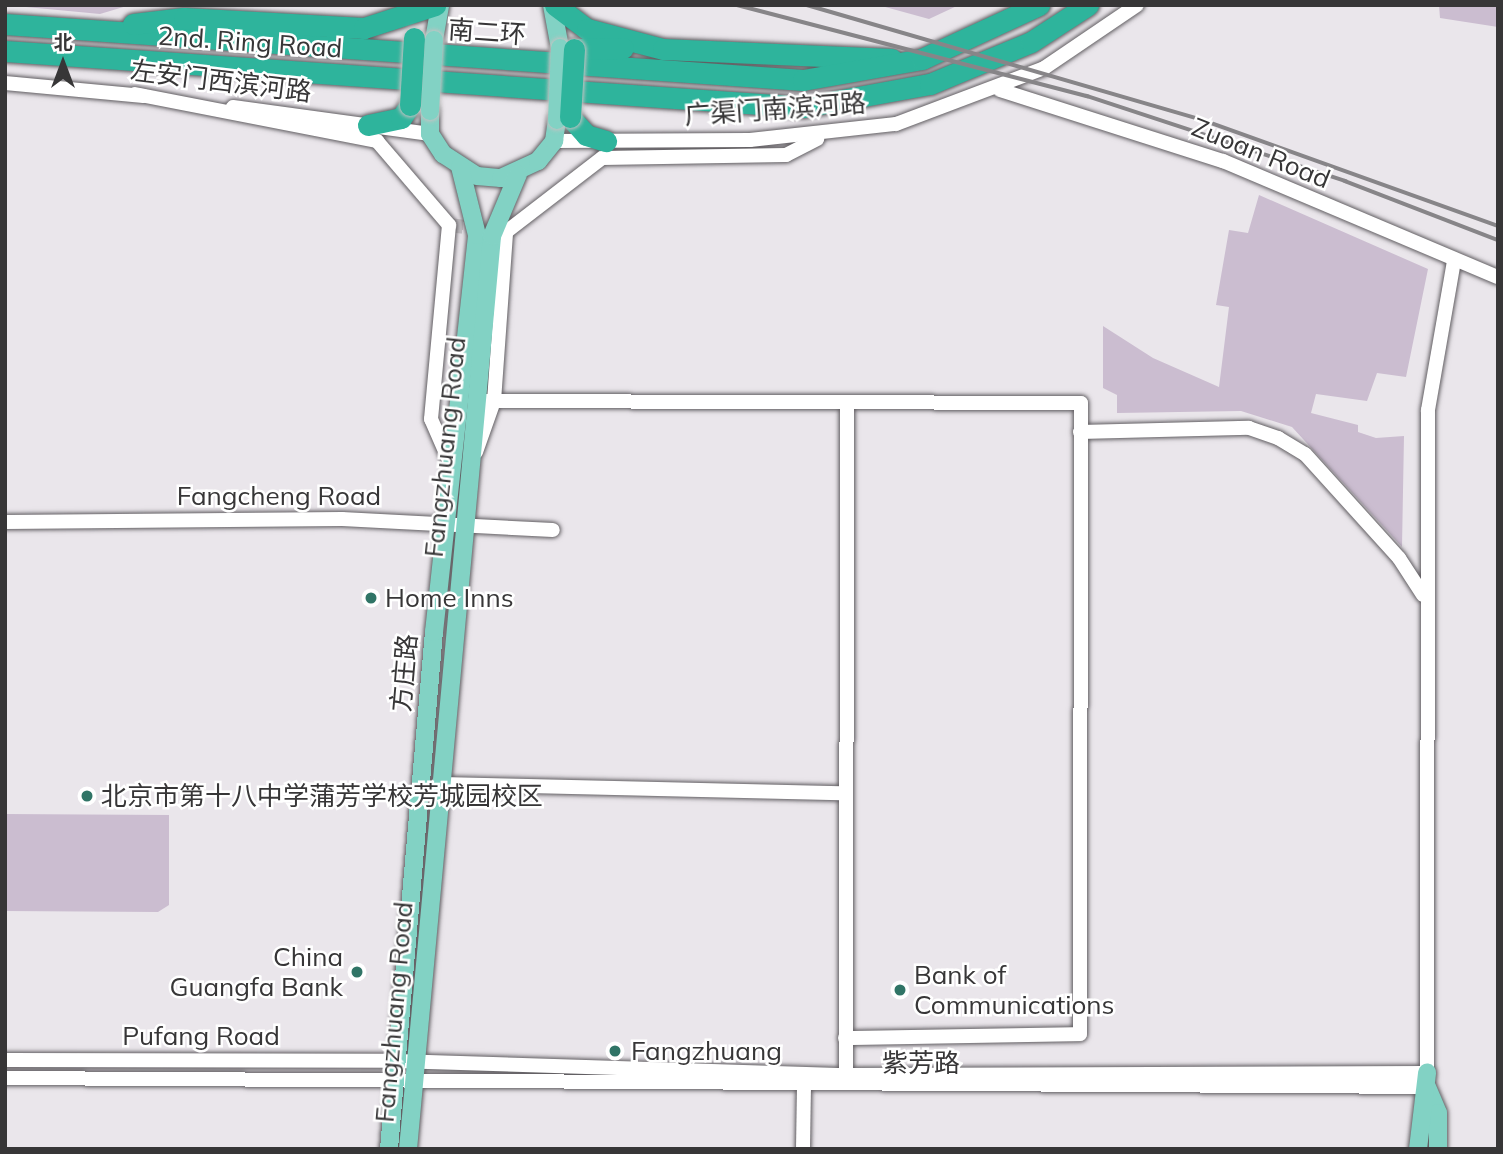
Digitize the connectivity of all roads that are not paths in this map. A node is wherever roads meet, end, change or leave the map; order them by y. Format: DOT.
graph roads {
  1 [pos="435,5"];
  2 [pos="440,5"];
  3 [pos="553,5"];
  4 [pos="1039,5"];
  5 [pos="1088,5"];
  6 [pos="1137,5"];
  7 [pos="5,24"];
  8 [pos="364,28"];
  9 [pos="82,30"];
  10 [pos="424,39"];
  11 [pos="567,49"];
  12 [pos="663,49"];
  13 [pos="5,51"];
  14 [pos="922,59"];
  15 [pos="5,83"];
  16 [pos="1000,90"];
  17 [pos="135,94"];
  18 [pos="420,108"];
  19 [pos="564,118"];
  20 [pos="368,125"];
  21 [pos="430,134"];
  22 [pos="825,135"];
  23 [pos="554,141"];
  24 [pos="606,141"];
  25 [pos="460,167"];
  26 [pos="517,174"];
  27 [pos="1454,261"];
  28 [pos="1498,277"];
  29 [pos="485,401"];
  30 [pos="847,404"];
  31 [pos="1080,432"];
  32 [pos="461,470"];
  33 [pos="5,522"];
  34 [pos="456,523"];
  35 [pos="553,530"];
  36 [pos="1423,596"];
  37 [pos="438,784"];
  38 [pos="845,793"];
  39 [pos="845,1038"];
  40 [pos="5,1060"];
  41 [pos="396,1061"];
  42 [pos="416,1061"];
  43 [pos="846,1075"];
  44 [pos="5,1078"];
  45 [pos="1427,1080"];
  46 [pos="395,1082"];
  47 [pos="414,1082"];
  48 [pos="804,1087"];
  49 [pos="388,1149"];
  50 [pos="408,1149"];
  51 [pos="803,1149"];
  52 [pos="1418,1149"];
  53 [pos="1438,1149"];
  1 -- 8 [label="highway"];
  2 -- 10 [label="main road"];
  3 -- 11 [label="main road"];
  3 -- 12 [label="highway"];
  4 -- 14 [label="highway"];
  5 -- 13 [label="highway"];
  6 -- 16 [label="street, 广渠门南滨河路"];
  7 -- 9 [label="highway, 南二环"];
  8 -- 9 [label="highway"];
  8 -- 10 [label="highway"];
  9 -- 14 [label="highway, 南二环"];
  10 -- 18 [label="highway, bridge"];
  11 -- 12 [label="highway"];
  11 -- 19 [label="highway, bridge"];
  12 -- 14 [label="highway"];
  15 -- 17 [label="street, 左安门西滨河路"];
  16 -- 22 [label="street, 广渠门南滨河路"];
  16 -- 27 [label="street, Zuoan Road"];
  17 -- 20 [label="street, 左安门西滨河路"];
  17 -- 32 [label="street"];
  18 -- 20 [label="highway"];
  18 -- 21 [label="main road"];
  19 -- 23 [label="main road"];
  19 -- 24 [label="highway"];
  20 -- 21 [label="street, 左安门西滨河路"];
  21 -- 25 [label="main road"];
  22 -- 24 [label="street, 广渠门南滨河路"];
  22 -- 29 [label="street"];
  23 -- 24 [label="street, 广渠门南滨河路"];
  23 -- 26 [label="main road"];
  25 -- 26 [label="main road"];
  25 -- 32 [label="main road"];
  26 -- 29 [label="main road, Fangzhuang Road"];
  27 -- 28 [label="street, Zuoan Road"];
  27 -- 36 [label="street"];
  29 -- 30 [label="street"];
  29 -- 32 [label="main road, Fangzhuang Road"];
  30 -- 31 [label="street"];
  30 -- 38 [label="street"];
  31 -- 36 [label="street"];
  31 -- 39 [label="street"];
  32 -- 34 [label="main road, Fangzhuang Road"];
  33 -- 34 [label="street, Fangcheng Road"];
  34 -- 35 [label="street, Fangcheng Road"];
  34 -- 37 [label="main road, Fangzhuang Road"];
  34 -- 41 [label="main road, 方庄路"];
  36 -- 45 [label="street"];
  37 -- 38 [label="street"];
  37 -- 42 [label="main road, Fangzhuang Road"];
  38 -- 39 [label="street"];
  39 -- 43 [label="street"];
  40 -- 41 [label="street, Pufang Road"];
  41 -- 42 [label="street, Pufang Road"];
  41 -- 46 [label="main road, 方庄路"];
  42 -- 43 [label="street, 紫芳路"];
  42 -- 47 [label="main road, Fangzhuang Road"];
  43 -- 45 [label="street, 紫芳路"];
  44 -- 46 [label="street, Pufang Road"];
  45 -- 48 [label="street, 紫芳路"];
  45 -- 52 [label="main road"];
  45 -- 53 [label="main road"];
  46 -- 47 [label="street, Pufang Road"];
  46 -- 49 [label="main road, 方庄路"];
  47 -- 48 [label="street, 紫芳路"];
  47 -- 50 [label="main road, Fangzhuang Road"];
  48 -- 51 [label="street"];
}
